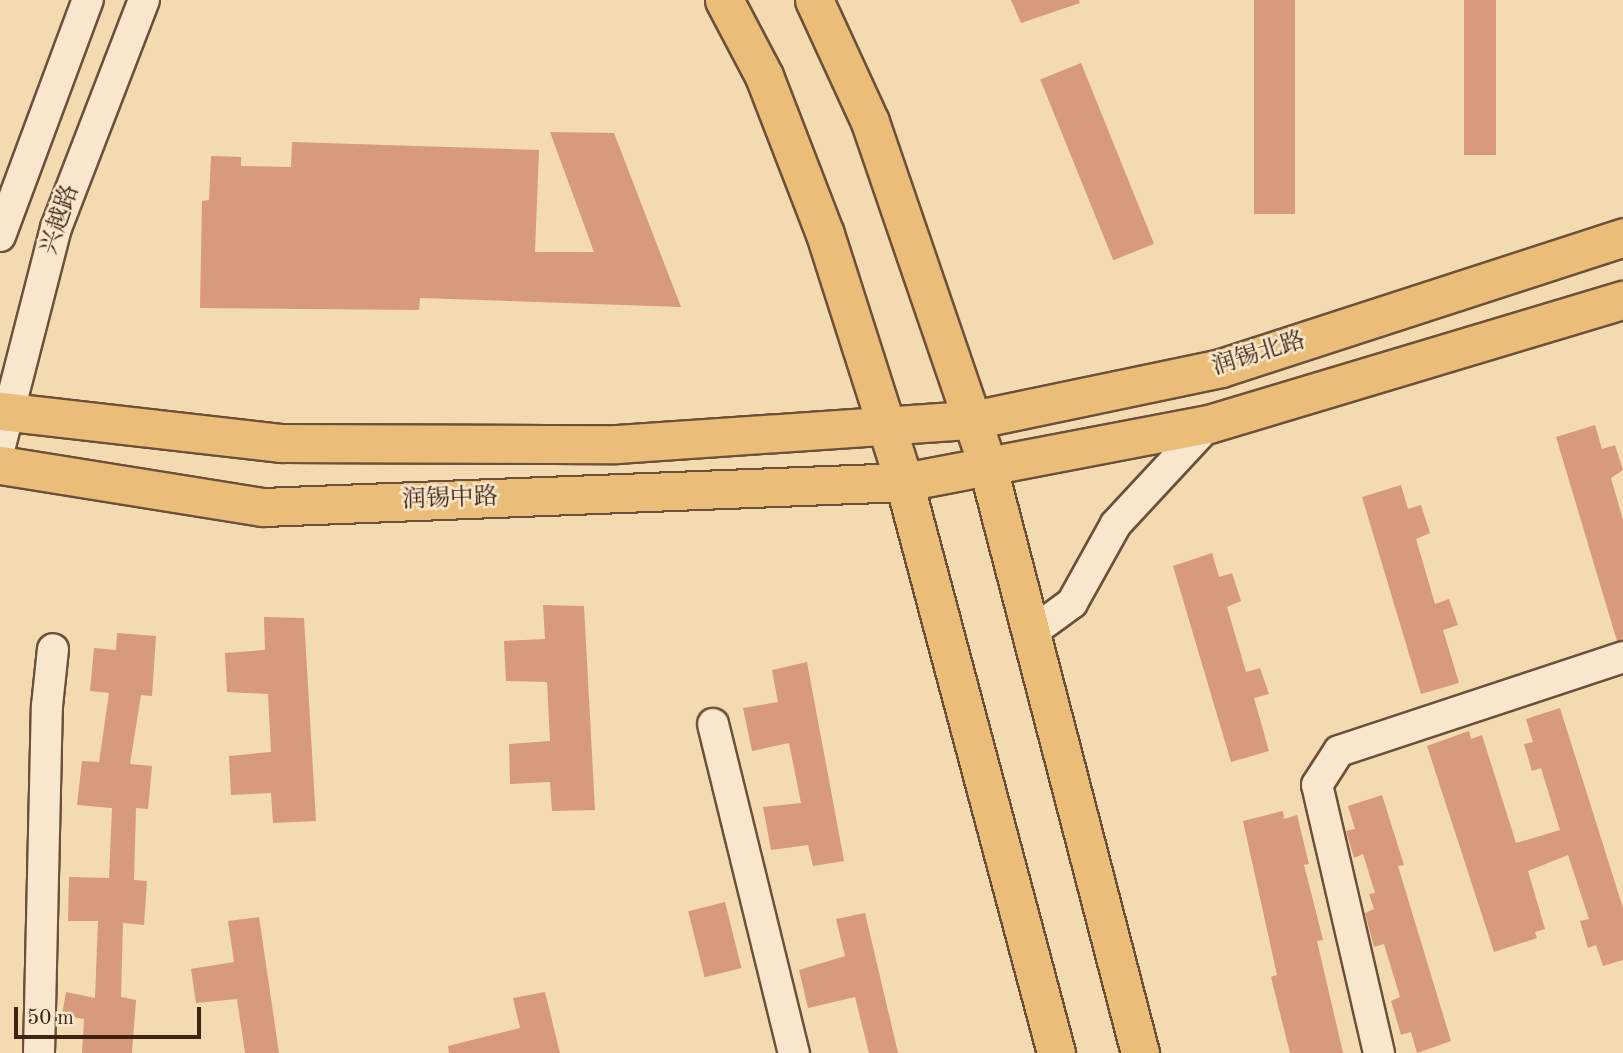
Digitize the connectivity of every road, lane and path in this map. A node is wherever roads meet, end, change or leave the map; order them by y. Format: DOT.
graph roads {
  1 [pos="88,0"];
  2 [pos="144,0"];
  3 [pos="724,0"];
  4 [pos="814,0"];
  5 [pos="0,236"];
  6 [pos="1623,237"];
  7 [pos="1623,300"];
  8 [pos="972,420"];
  9 [pos="2,423"];
  10 [pos="885,423"];
  11 [pos="1209,424"];
  12 [pos="986,464"];
  13 [pos="0,465"];
  14 [pos="904,482"];
  15 [pos="1031,633"];
  16 [pos="53,649"];
  17 [pos="1623,657"];
  18 [pos="713,724"];
  19 [pos="39,1053"];
  20 [pos="794,1053"];
  21 [pos="1056,1053"];
  22 [pos="1140,1053"];
  23 [pos="1379,1053"];
  1 -- 5 [label="street"];
  2 -- 9 [label="street, 兴越路"];
  3 -- 10 [label="main road"];
  4 -- 8 [label="main road"];
  6 -- 8 [label="main road, 润锡北路"];
  7 -- 11 [label="main road"];
  8 -- 10 [label="main road, 润锡北路"];
  8 -- 12 [label="main road"];
  9 -- 10 [label="main road"];
  10 -- 14 [label="main road"];
  11 -- 12 [label="main road"];
  11 -- 15 [label="street"];
  12 -- 14 [label="main road"];
  12 -- 15 [label="main road"];
  13 -- 14 [label="main road, 润锡中路"];
  14 -- 21 [label="main road"];
  15 -- 22 [label="main road"];
  16 -- 19 [label="street"];
  17 -- 23 [label="street"];
  18 -- 20 [label="street"];
}
